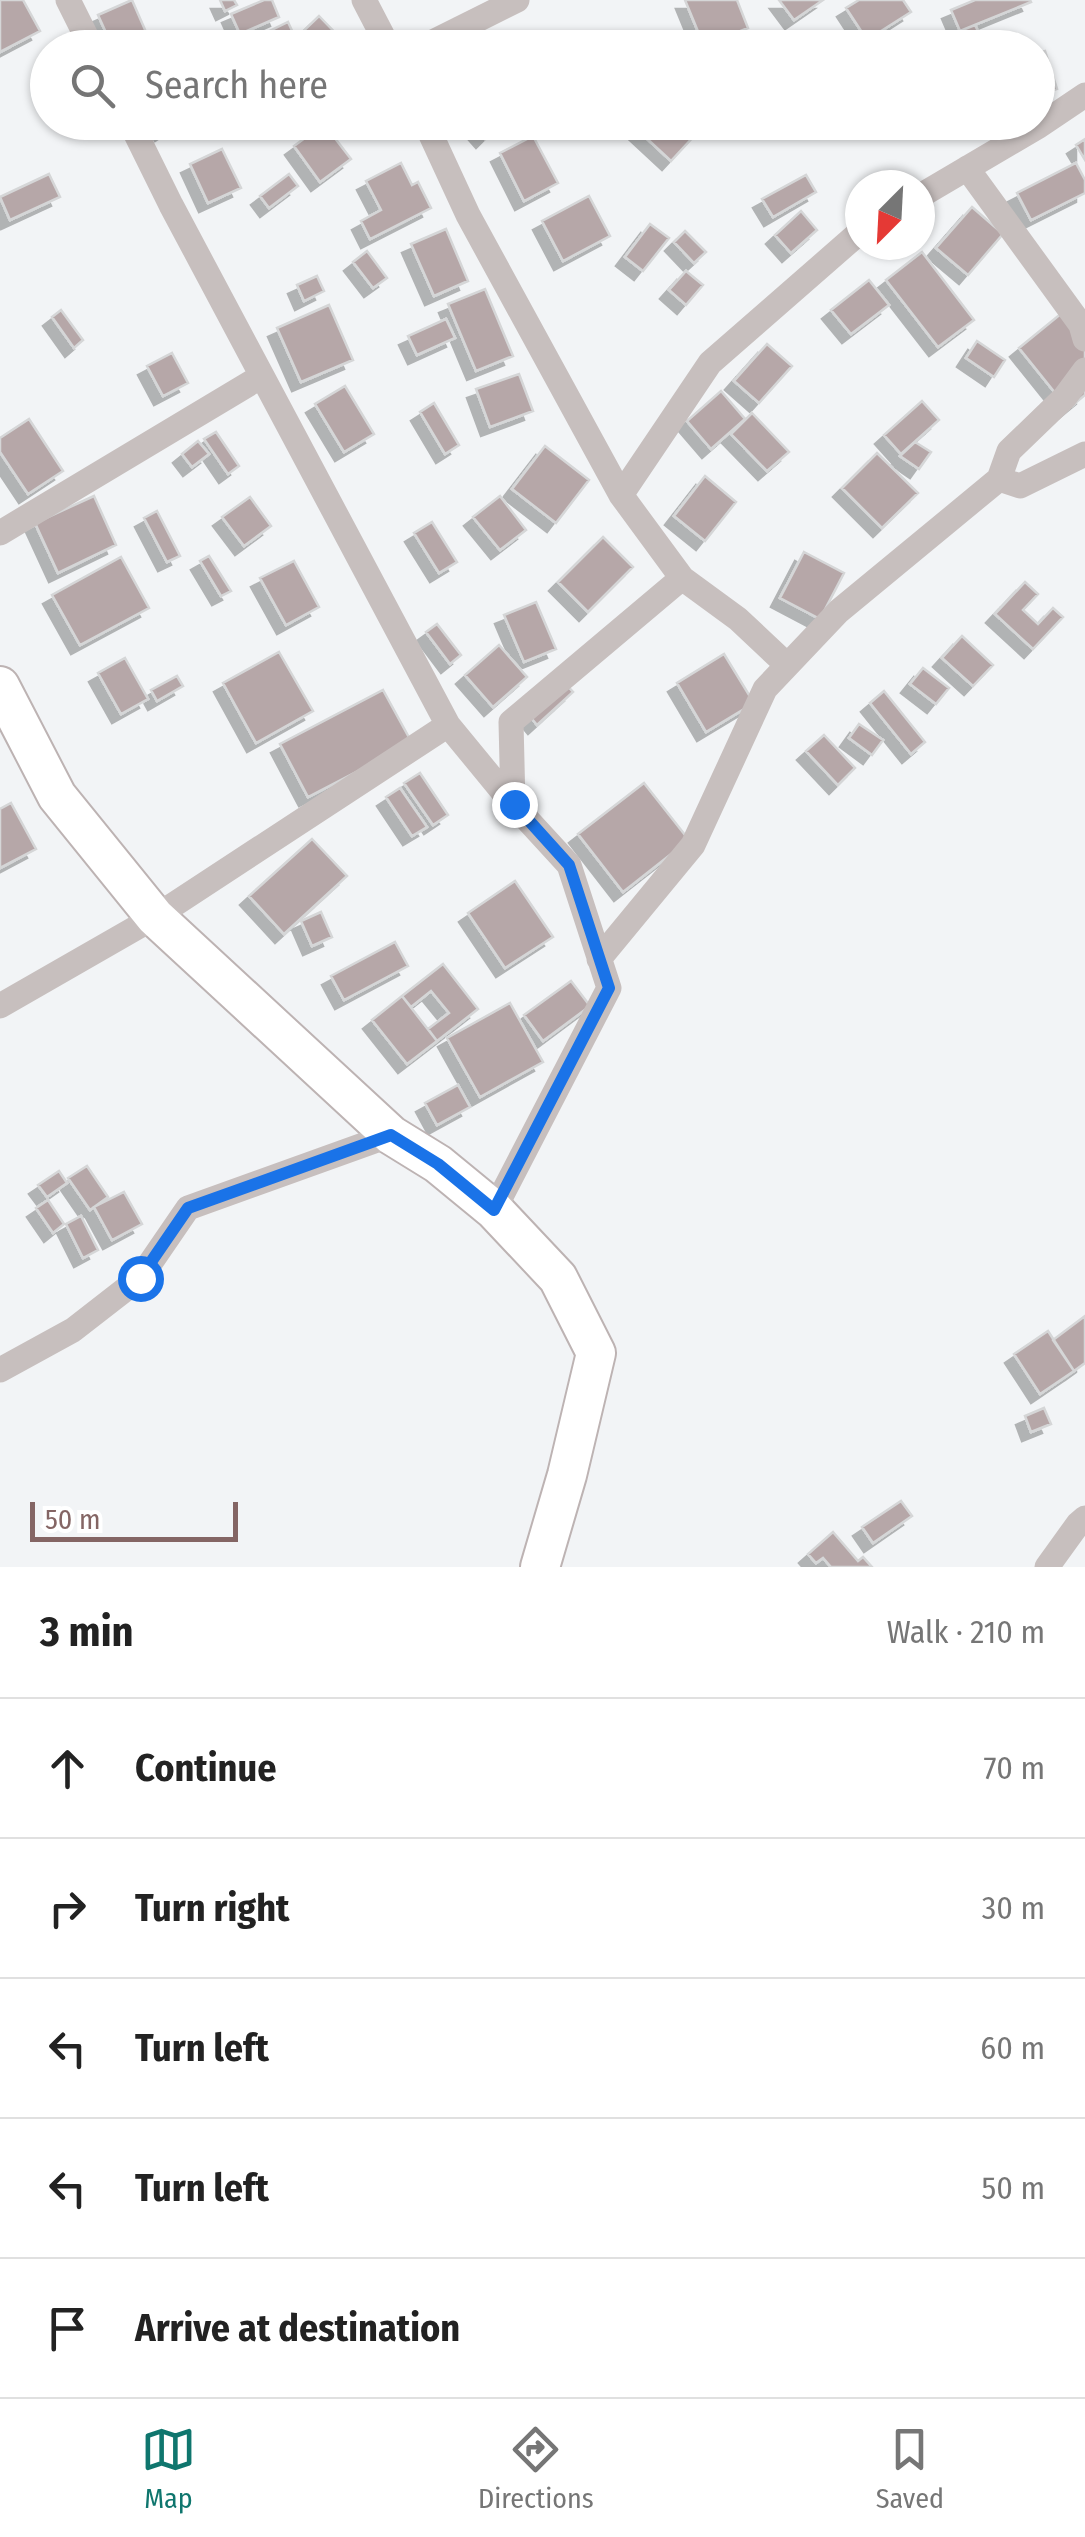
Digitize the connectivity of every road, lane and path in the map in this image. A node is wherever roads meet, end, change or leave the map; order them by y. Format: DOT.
graph roads {
  1 [pos="68,0"];
  2 [pos="364,0"];
  3 [pos="517,0"];
  4 [pos="83,30"];
  5 [pos="380,30"];
  6 [pos="457,30"];
  7 [pos="1085,94"];
  8 [pos="1055,115"];
  9 [pos="139,140"];
  10 [pos="433,140"];
  11 [pos="1015,140"];
  12 [pos="967,168"];
  13 [pos="935,187"];
  14 [pos="845,245"];
  15 [pos="1085,339"];
  16 [pos="1085,370"];
  17 [pos="262,376"];
  18 [pos="1085,454"];
  19 [pos="999,479"];
  20 [pos="620,495"];
  21 [pos="0,534"];
  22 [pos="682,578"];
  23 [pos="787,665"];
  24 [pos="0,686"];
  25 [pos="448,725"];
  26 [pos="514,804"];
  27 [pos="155,918"];
  28 [pos="599,959"];
  29 [pos="0,1006"];
  30 [pos="391,1135"];
  31 [pos="494,1210"];
  32 [pos="0,1370"];
  33 [pos="1085,1518"];
  34 [pos="540,1567"];
  35 [pos="1047,1567"];
  1 -- 4 [label="street"];
  2 -- 5 [label="street"];
  3 -- 6 [label="street"];
  7 -- 8 [label="street"];
  9 -- 17 [label="street"];
  10 -- 20 [label="street"];
  11 -- 12 [label="street"];
  12 -- 13 [label="street"];
  12 -- 15 [label="street"];
  14 -- 20 [label="street"];
  16 -- 19 [label="street"];
  17 -- 21 [label="street"];
  17 -- 25 [label="street"];
  18 -- 19 [label="street"];
  19 -- 23 [label="street"];
  20 -- 22 [label="street"];
  22 -- 23 [label="street"];
  22 -- 26 [label="street"];
  23 -- 28 [label="street"];
  24 -- 27 [label="street"];
  25 -- 26 [label="street"];
  25 -- 27 [label="street"];
  26 -- 28 [label="street"];
  27 -- 29 [label="street"];
  27 -- 30 [label="street"];
  28 -- 31 [label="street"];
  30 -- 31 [label="street"];
  30 -- 32 [label="street"];
  31 -- 34 [label="street"];
  33 -- 35 [label="street"];
}
